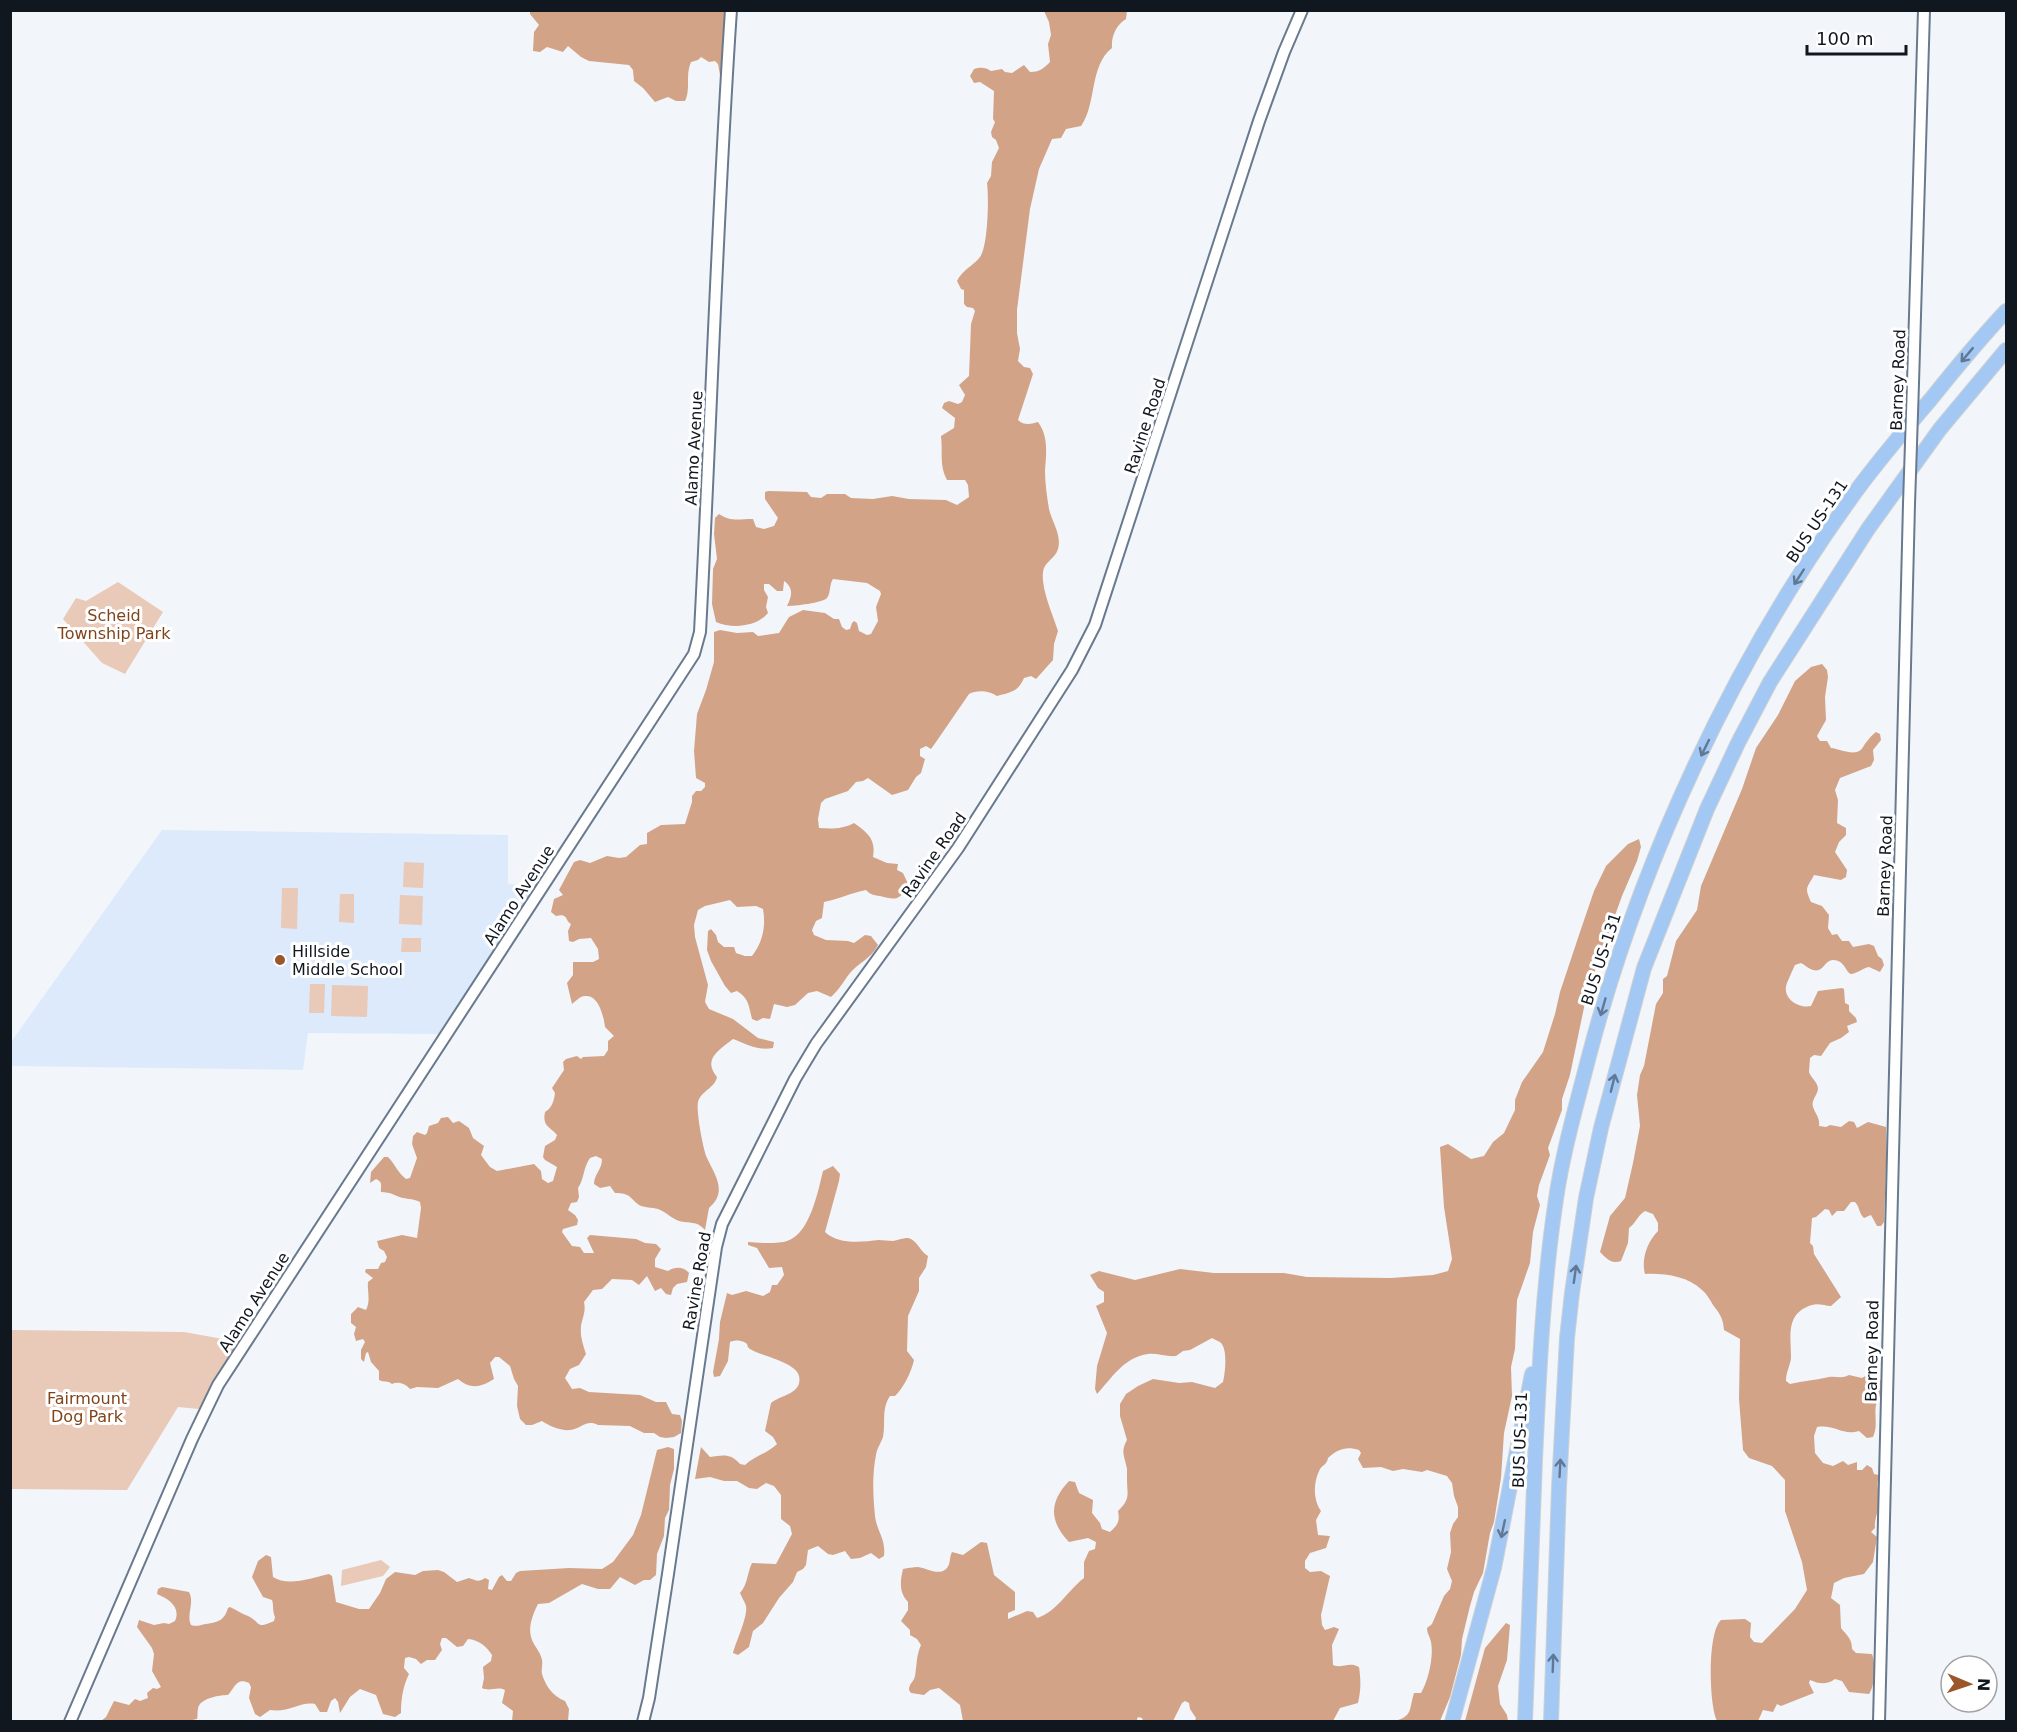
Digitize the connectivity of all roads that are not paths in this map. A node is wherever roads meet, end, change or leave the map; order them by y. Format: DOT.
graph roads {
  1 [pos="731,10"];
  2 [pos="1302,10"];
  3 [pos="1924,10"];
  4 [pos="2007,312"];
  5 [pos="2007,350"];
  6 [pos="1541,1328"];
  7 [pos="70,1722"];
  8 [pos="643,1722"];
  9 [pos="1452,1722"];
  10 [pos="1525,1722"];
  11 [pos="1551,1722"];
  12 [pos="1878,1722"];
  1 -- 7 [label="street, Alamo Avenue"];
  2 -- 8 [label="street, Ravine Road"];
  3 -- 12 [label="street, Barney Road, bridge"];
  4 -- 6 [label="highway, BUS US-131, one-way"];
  11 -- 5 [label="highway, one-way"];
  6 -- 9 [label="highway, one-way"];
  6 -- 10 [label="highway, BUS US-131"];
}
